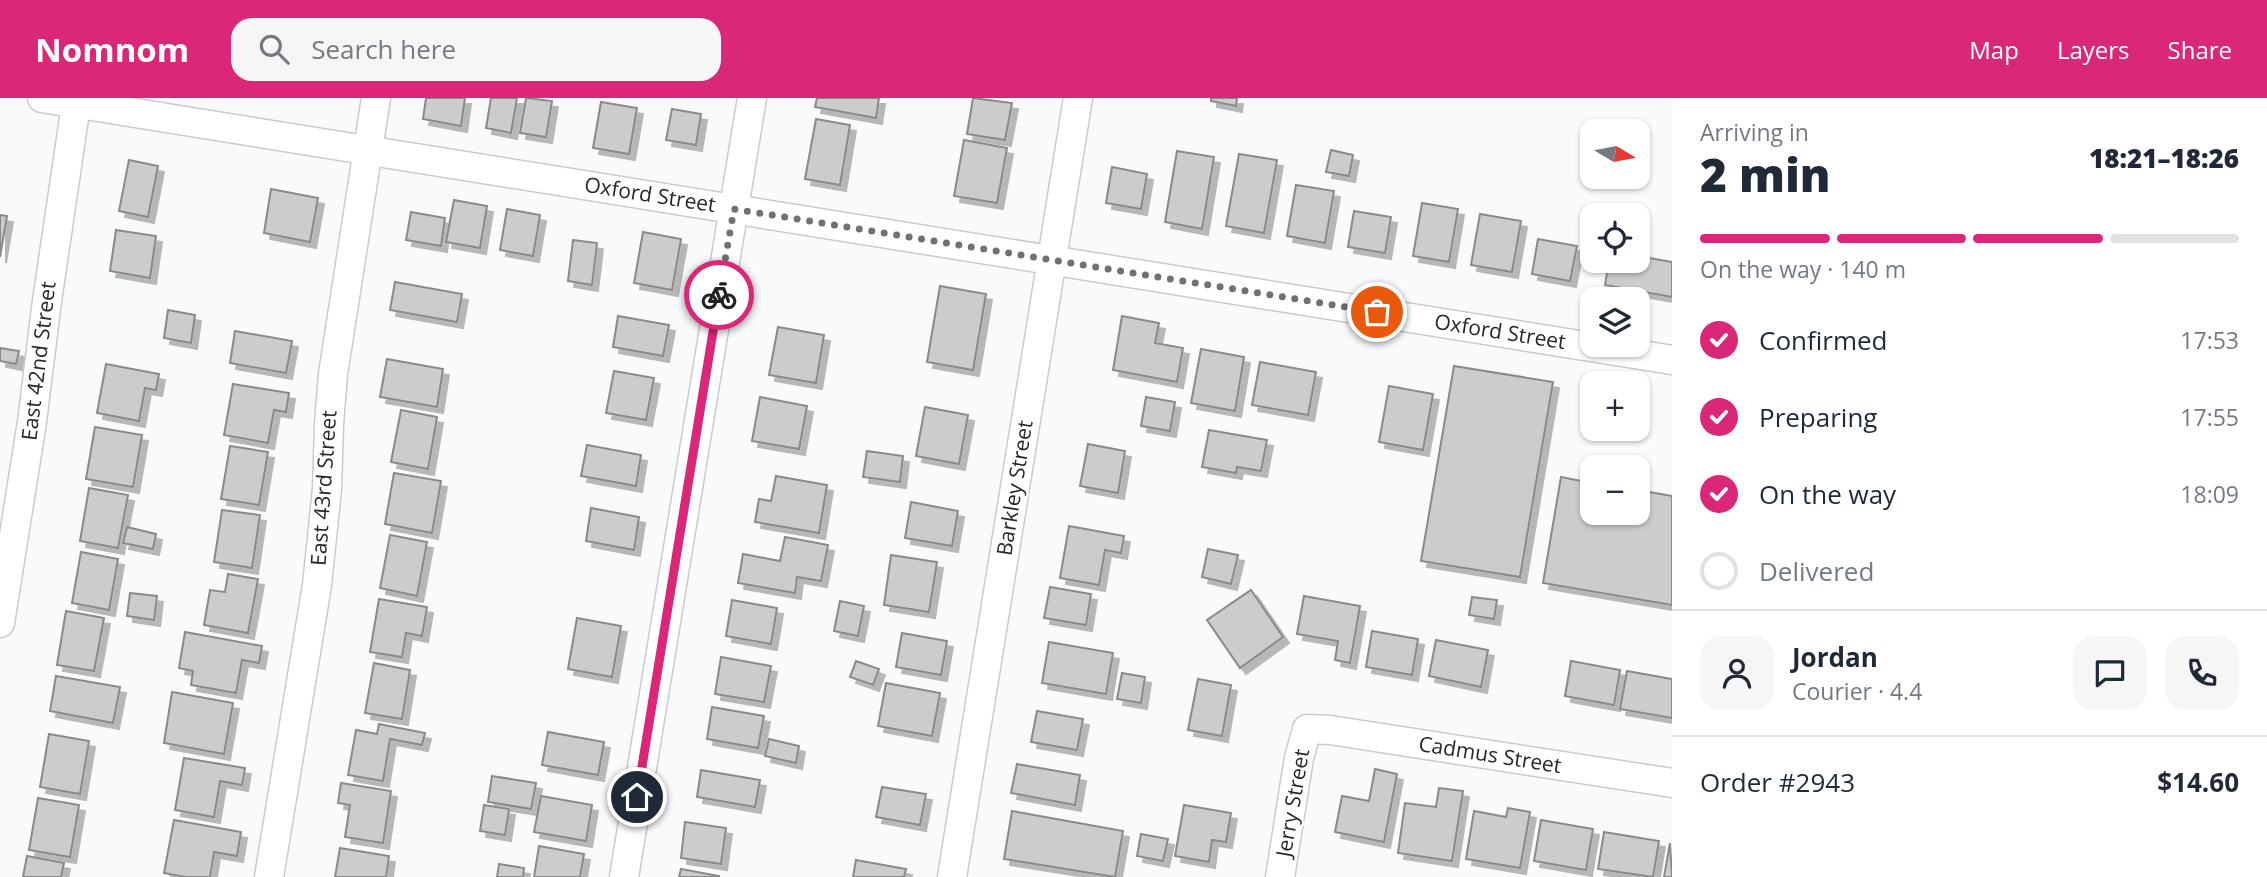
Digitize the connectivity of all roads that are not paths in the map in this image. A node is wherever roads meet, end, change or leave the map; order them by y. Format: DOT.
graph roads {
  1 [pos="42,98"];
  2 [pos="376,98"];
  3 [pos="752,98"];
  4 [pos="1079,98"];
  5 [pos="76,101"];
  6 [pos="368,149"];
  7 [pos="734,209"];
  8 [pos="1053,260"];
  9 [pos="1672,360"];
  10 [pos="0,623"];
  11 [pos="1307,729"];
  12 [pos="1672,783"];
  13 [pos="269,877"];
  14 [pos="624,877"];
  15 [pos="952,877"];
  16 [pos="1280,877"];
  1 -- 5 [label="street, Oxford Street"];
  2 -- 6 [label="street, East 43rd Street"];
  3 -- 7 [label="street"];
  4 -- 8 [label="street, Barkley Street"];
  5 -- 6 [label="street, Oxford Street"];
  5 -- 10 [label="street, East 42nd Street"];
  6 -- 7 [label="street, Oxford Street"];
  6 -- 13 [label="street, East 43rd Street"];
  7 -- 8 [label="street, Oxford Street"];
  7 -- 14 [label="street"];
  8 -- 9 [label="street, Oxford Street"];
  8 -- 15 [label="street, Barkley Street"];
  11 -- 12 [label="street, Cadmus Street"];
  11 -- 16 [label="street, Jerry Street"];
}
